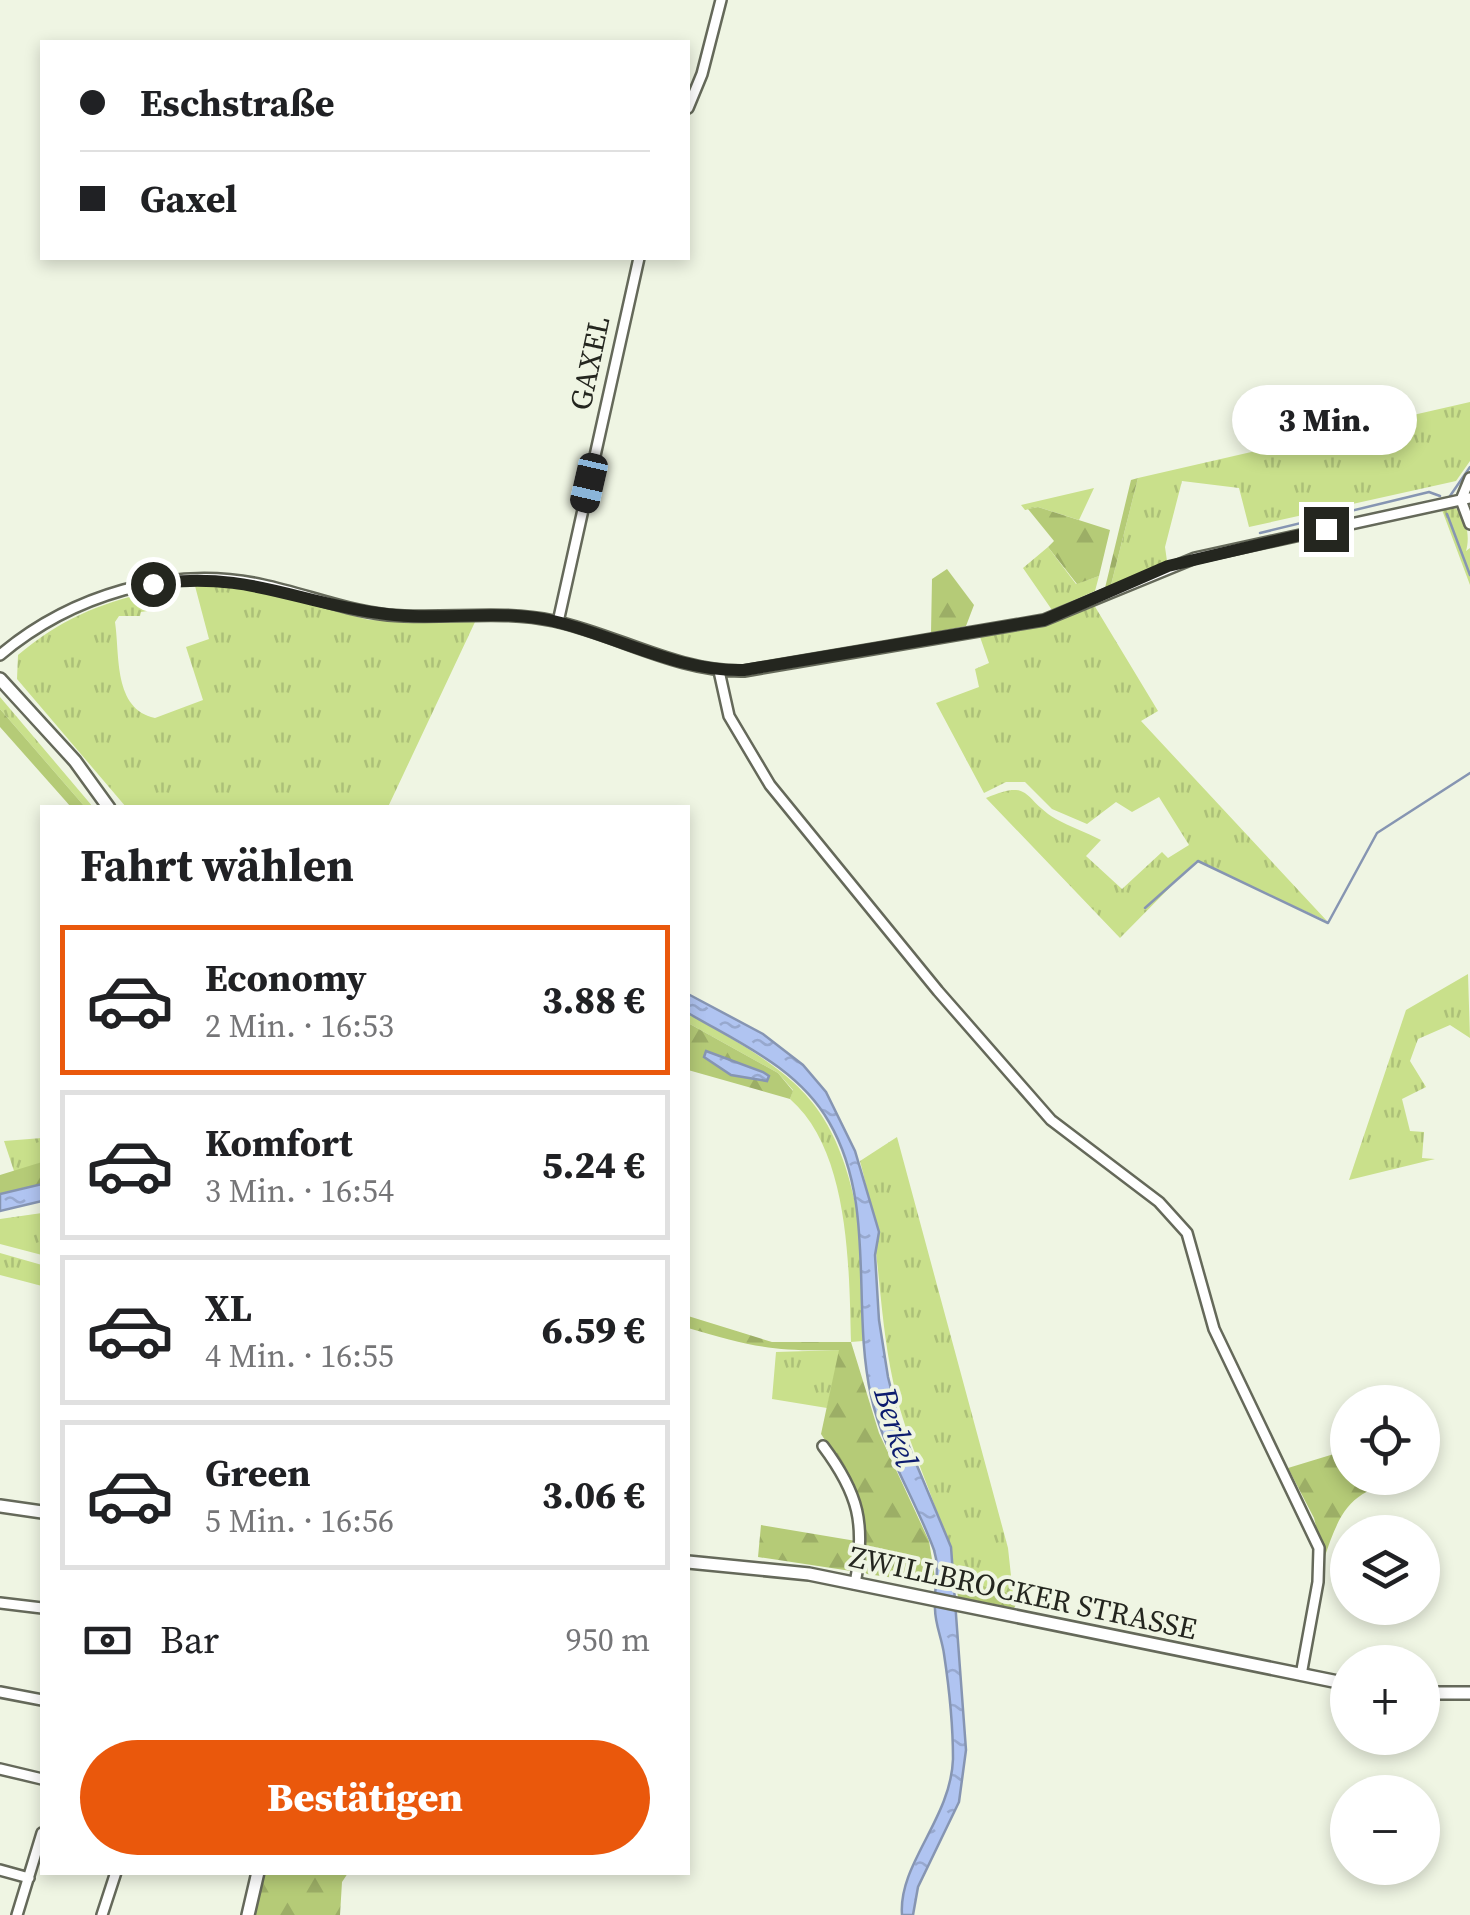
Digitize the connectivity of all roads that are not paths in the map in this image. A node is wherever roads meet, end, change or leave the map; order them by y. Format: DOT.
graph roads {
  1 [pos="721,0"];
  2 [pos="690,103"];
  3 [pos="639,260"];
  4 [pos="1470,478"];
  5 [pos="1466,499"];
  6 [pos="1470,524"];
  7 [pos="558,622"];
  8 [pos="0,655"];
  9 [pos="719,671"];
  10 [pos="0,680"];
  11 [pos="107,805"];
  12 [pos="823,1446"];
  13 [pos="0,1506"];
  14 [pos="40,1512"];
  15 [pos="690,1562"];
  16 [pos="855,1584"];
  17 [pos="0,1603"];
  18 [pos="40,1608"];
  19 [pos="1301,1675"];
  20 [pos="1330,1681"];
  21 [pos="0,1692"];
  22 [pos="1440,1693"];
  23 [pos="1470,1693"];
  24 [pos="40,1700"];
  25 [pos="0,1769"];
  26 [pos="40,1779"];
  27 [pos="40,1839"];
  28 [pos="0,1870"];
  29 [pos="115,1875"];
  30 [pos="257,1875"];
  31 [pos="29,1878"];
  32 [pos="18,1915"];
  33 [pos="102,1915"];
  34 [pos="248,1915"];
  1 -- 2 [label="street"];
  3 -- 7 [label="street, GAXEL"];
  4 -- 5 [label="street"];
  5 -- 6 [label="street"];
  5 -- 9 [label="street"];
  7 -- 8 [label="street"];
  7 -- 9 [label="street"];
  9 -- 19 [label="street"];
  10 -- 11 [label="main road"];
  12 -- 16 [label="street"];
  13 -- 14 [label="main road"];
  15 -- 16 [label="main road, ZWILLBROCKER STRASSE"];
  16 -- 19 [label="main road, ZWILLBROCKER STRASSE"];
  17 -- 18 [label="street"];
  19 -- 20 [label="main road, ZWILLBROCKER STRASSE"];
  21 -- 24 [label="street"];
  22 -- 23 [label="main road"];
  25 -- 26 [label="street"];
  27 -- 31 [label="street"];
  28 -- 31 [label="street"];
  29 -- 33 [label="street"];
  30 -- 34 [label="main road"];
  31 -- 32 [label="street"];
}
